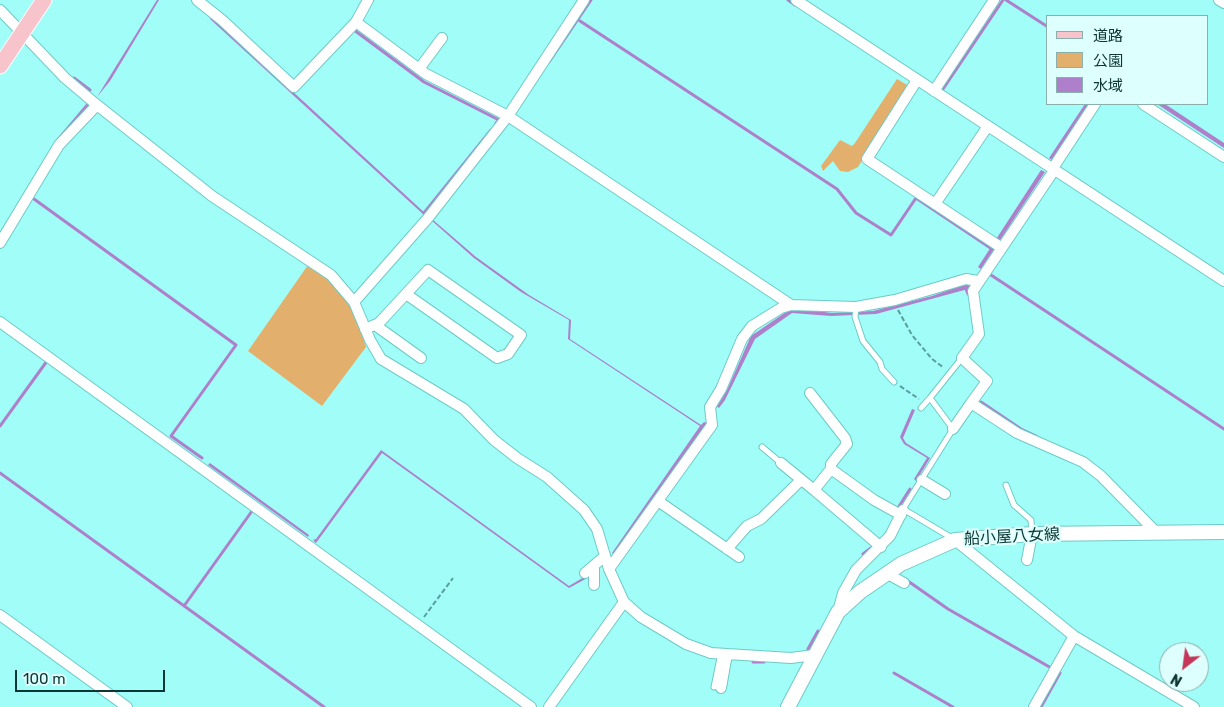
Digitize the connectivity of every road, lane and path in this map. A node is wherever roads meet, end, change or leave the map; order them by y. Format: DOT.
graph roads {
  1 [pos="44,0"];
  2 [pos="197,0"];
  3 [pos="368,0"];
  4 [pos="584,0"];
  5 [pos="796,0"];
  6 [pos="994,0"];
  7 [pos="1219,0"];
  8 [pos="1224,3"];
  9 [pos="0,10"];
  10 [pos="356,22"];
  11 [pos="22,33"];
  12 [pos="442,38"];
  13 [pos="0,66"];
  14 [pos="419,69"];
  15 [pos="917,80"];
  16 [pos="934,91"];
  17 [pos="96,105"];
  18 [pos="1094,105"];
  19 [pos="1145,105"];
  20 [pos="508,116"];
  21 [pos="988,126"];
  22 [pos="1224,157"];
  23 [pos="1054,169"];
  24 [pos="935,204"];
  25 [pos="0,242"];
  26 [pos="1002,248"];
  27 [pos="978,281"];
  28 [pos="1224,281"];
  29 [pos="406,294"];
  30 [pos="893,301"];
  31 [pos="354,302"];
  32 [pos="791,304"];
  33 [pos="856,307"];
  34 [pos="0,322"];
  35 [pos="370,327"];
  36 [pos="421,358"];
  37 [pos="962,358"];
  38 [pos="950,373"];
  39 [pos="894,382"];
  40 [pos="810,393"];
  41 [pos="930,398"];
  42 [pos="971,403"];
  43 [pos="923,406"];
  44 [pos="953,429"];
  45 [pos="762,447"];
  46 [pos="781,463"];
  47 [pos="830,469"];
  48 [pos="801,480"];
  49 [pos="922,480"];
  50 [pos="1006,485"];
  51 [pos="814,490"];
  52 [pos="944,494"];
  53 [pos="658,501"];
  54 [pos="902,512"];
  55 [pos="1224,532"];
  56 [pos="1157,533"];
  57 [pos="1032,534"];
  58 [pos="955,540"];
  59 [pos="881,547"];
  60 [pos="727,549"];
  61 [pos="605,556"];
  62 [pos="739,557"];
  63 [pos="1027,560"];
  64 [pos="594,566"];
  65 [pos="609,570"];
  66 [pos="584,573"];
  67 [pos="886,573"];
  68 [pos="453,578"];
  69 [pos="904,584"];
  70 [pos="594,585"];
  71 [pos="624,602"];
  72 [pos="838,612"];
  73 [pos="0,615"];
  74 [pos="418,625"];
  75 [pos="1074,636"];
  76 [pos="724,654"];
  77 [pos="814,655"];
  78 [pos="718,688"];
  79 [pos="127,707"];
  80 [pos="530,707"];
  81 [pos="549,707"];
  82 [pos="788,707"];
  83 [pos="1034,707"];
  84 [pos="1194,707"];
  1 -- 11 [label="main road"];
  2 -- 10 [label="street"];
  3 -- 10 [label="street"];
  4 -- 20 [label="street"];
  5 -- 15 [label="street"];
  6 -- 16 [label="street"];
  7 -- 8 [label="street"];
  9 -- 11 [label="street"];
  10 -- 14 [label="street"];
  11 -- 13 [label="main road"];
  11 -- 17 [label="street"];
  12 -- 14 [label="street"];
  14 -- 20 [label="street"];
  15 -- 16 [label="street"];
  15 -- 24 [label="street"];
  16 -- 21 [label="street"];
  17 -- 25 [label="street"];
  17 -- 31 [label="street"];
  18 -- 23 [label="street"];
  19 -- 22 [label="street"];
  20 -- 31 [label="street"];
  20 -- 32 [label="street"];
  21 -- 23 [label="street"];
  21 -- 24 [label="street"];
  23 -- 26 [label="street"];
  23 -- 28 [label="street"];
  24 -- 26 [label="street"];
  26 -- 27 [label="street"];
  27 -- 30 [label="street"];
  27 -- 37 [label="street"];
  29 -- 29 [label="street"];
  29 -- 35 [label="street"];
  30 -- 33 [label="street"];
  30 -- 38 [label="path"];
  31 -- 35 [label="street"];
  32 -- 33 [label="street"];
  32 -- 53 [label="street"];
  33 -- 39 [label="lane"];
  34 -- 74 [label="street"];
  35 -- 36 [label="street"];
  35 -- 61 [label="street"];
  37 -- 38 [label="lane"];
  37 -- 42 [label="street"];
  38 -- 41 [label="lane"];
  39 -- 43 [label="path"];
  40 -- 47 [label="street"];
  41 -- 43 [label="lane"];
  41 -- 44 [label="lane"];
  42 -- 44 [label="street"];
  42 -- 56 [label="street"];
  44 -- 49 [label="lane"];
  45 -- 46 [label="lane"];
  46 -- 48 [label="street"];
  47 -- 51 [label="street"];
  47 -- 54 [label="street"];
  48 -- 51 [label="street"];
  48 -- 60 [label="street"];
  49 -- 52 [label="street"];
  49 -- 54 [label="lane"];
  50 -- 57 [label="lane"];
  51 -- 59 [label="street"];
  53 -- 60 [label="street"];
  53 -- 65 [label="street"];
  54 -- 58 [label="lane"];
  54 -- 59 [label="street"];
  55 -- 56 [label="main road, 船小屋八女線"];
  56 -- 57 [label="main road, 船小屋八女線"];
  57 -- 58 [label="main road, 船小屋八女線"];
  57 -- 63 [label="street"];
  58 -- 67 [label="main road, 船小屋八女線"];
  58 -- 75 [label="street"];
  59 -- 72 [label="street"];
  60 -- 62 [label="street"];
  61 -- 64 [label="street"];
  61 -- 65 [label="street"];
  64 -- 66 [label="street"];
  64 -- 70 [label="street"];
  65 -- 71 [label="street"];
  67 -- 69 [label="street"];
  67 -- 72 [label="main road, 船小屋八女線"];
  68 -- 74 [label="path"];
  71 -- 76 [label="street"];
  71 -- 81 [label="street"];
  72 -- 77 [label="main road, 船小屋八女線"];
  73 -- 79 [label="street"];
  74 -- 80 [label="street"];
  75 -- 83 [label="street"];
  75 -- 84 [label="street"];
  76 -- 77 [label="street"];
  76 -- 78 [label="street"];
  77 -- 82 [label="main road, 船小屋八女線"];
}
